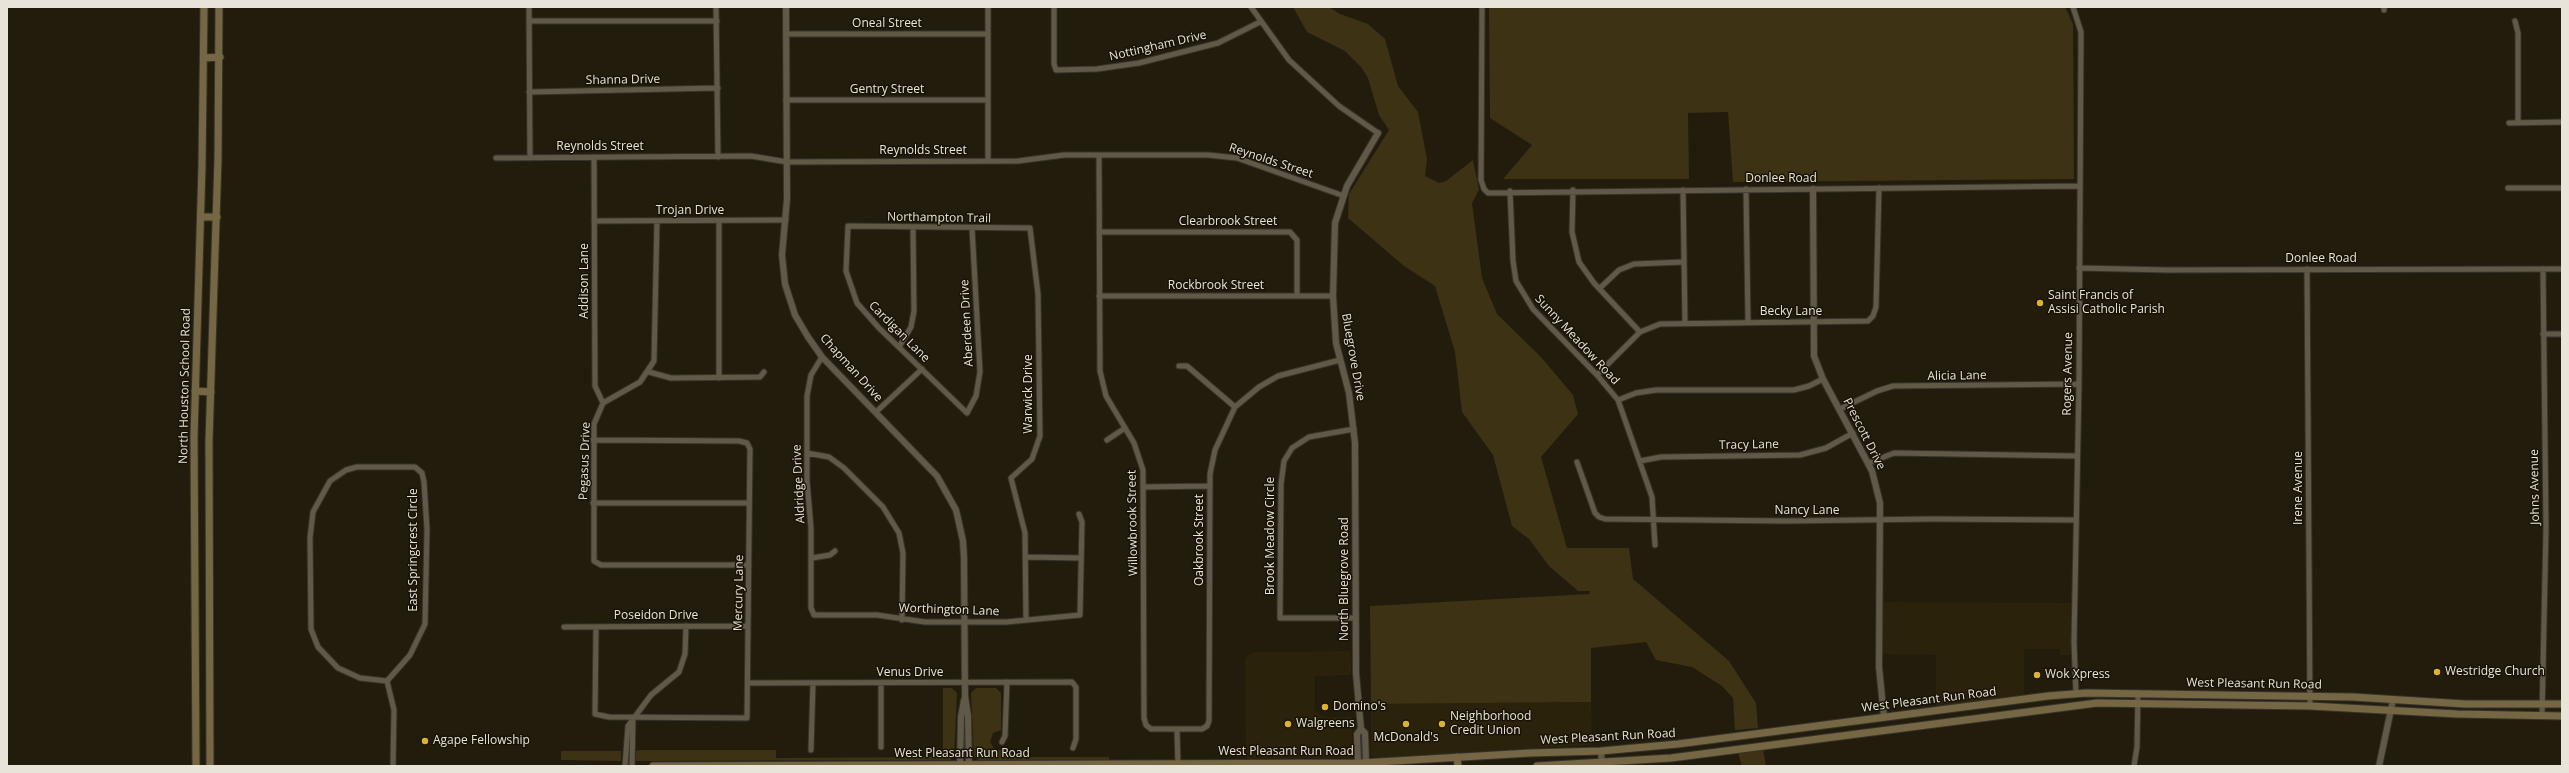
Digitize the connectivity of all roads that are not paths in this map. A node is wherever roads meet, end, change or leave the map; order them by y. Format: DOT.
graph roads {
  1 [pos="204,7"];
  2 [pos="219,7"];
  3 [pos="528,7"];
  4 [pos="716,7"];
  5 [pos="786,7"];
  6 [pos="988,7"];
  7 [pos="1054,7"];
  8 [pos="1251,7"];
  9 [pos="1482,7"];
  10 [pos="2073,7"];
  11 [pos="529,21"];
  12 [pos="717,21"];
  13 [pos="2515,21"];
  14 [pos="1260,22"];
  15 [pos="786,34"];
  16 [pos="988,34"];
  17 [pos="204,58"];
  18 [pos="220,58"];
  19 [pos="718,88"];
  20 [pos="529,92"];
  21 [pos="786,100"];
  22 [pos="988,100"];
  23 [pos="2562,122"];
  24 [pos="2509,123"];
  25 [pos="2518,123"];
  26 [pos="1378,133"];
  27 [pos="1099,155"];
  28 [pos="594,157"];
  29 [pos="718,157"];
  30 [pos="496,158"];
  31 [pos="530,158"];
  32 [pos="988,161"];
  33 [pos="787,162"];
  34 [pos="2079,186"];
  35 [pos="1879,188"];
  36 [pos="2508,188"];
  37 [pos="2562,188"];
  38 [pos="1746,189"];
  39 [pos="1813,189"];
  40 [pos="1573,190"];
  41 [pos="1683,190"];
  42 [pos="1510,191"];
  43 [pos="1344,196"];
  44 [pos="201,217"];
  45 [pos="217,217"];
  46 [pos="786,220"];
  47 [pos="594,221"];
  48 [pos="657,221"];
  49 [pos="719,221"];
  50 [pos="848,226"];
  51 [pos="913,227"];
  52 [pos="972,228"];
  53 [pos="1030,228"];
  54 [pos="1099,232"];
  55 [pos="1684,262"];
  56 [pos="2080,268"];
  57 [pos="2307,269"];
  58 [pos="2543,269"];
  59 [pos="2562,269"];
  60 [pos="1600,288"];
  61 [pos="1099,296"];
  62 [pos="1297,296"];
  63 [pos="1333,296"];
  64 [pos="1748,322"];
  65 [pos="1814,322"];
  66 [pos="1685,323"];
  67 [pos="1640,332"];
  68 [pos="2543,334"];
  69 [pos="2562,334"];
  70 [pos="899,347"];
  71 [pos="822,357"];
  72 [pos="1340,360"];
  73 [pos="1179,366"];
  74 [pos="922,369"];
  75 [pos="649,372"];
  76 [pos="764,372"];
  77 [pos="1597,375"];
  78 [pos="719,378"];
  79 [pos="1823,379"];
  80 [pos="2079,384"];
  81 [pos="195,391"];
  82 [pos="211,392"];
  83 [pos="1618,400"];
  84 [pos="604,403"];
  85 [pos="1235,407"];
  86 [pos="1840,408"];
  87 [pos="876,412"];
  88 [pos="967,413"];
  89 [pos="1125,428"];
  90 [pos="1354,429"];
  91 [pos="1853,433"];
  92 [pos="593,440"];
  93 [pos="1107,440"];
  94 [pos="807,453"];
  95 [pos="2076,456"];
  96 [pos="1640,461"];
  97 [pos="1577,462"];
  98 [pos="1869,463"];
  99 [pos="1209,486"];
  100 [pos="1143,487"];
  101 [pos="593,503"];
  102 [pos="749,503"];
  103 [pos="1079,514"];
  104 [pos="1654,519"];
  105 [pos="2075,520"];
  106 [pos="1880,521"];
  107 [pos="1655,545"];
  108 [pos="196,549"];
  109 [pos="209,549"];
  110 [pos="835,551"];
  111 [pos="1026,557"];
  112 [pos="812,558"];
  113 [pos="1081,558"];
  114 [pos="749,565"];
  115 [pos="814,615"];
  116 [pos="1356,618"];
  117 [pos="1026,619"];
  118 [pos="902,620"];
  119 [pos="964,621"];
  120 [pos="686,626"];
  121 [pos="748,626"];
  122 [pos="564,627"];
  123 [pos="596,627"];
  124 [pos="387,681"];
  125 [pos="1007,682"];
  126 [pos="813,683"];
  127 [pos="881,683"];
  128 [pos="965,683"];
  129 [pos="748,684"];
  130 [pos="2138,693"];
  131 [pos="2076,694"];
  132 [pos="965,696"];
  133 [pos="2310,696"];
  134 [pos="2393,700"];
  135 [pos="1983,704"];
  136 [pos="2077,704"];
  137 [pos="2137,704"];
  138 [pos="2465,704"];
  139 [pos="2562,704"];
  140 [pos="2543,705"];
  141 [pos="2310,706"];
  142 [pos="2392,710"];
  143 [pos="2465,714"];
  144 [pos="1985,716"];
  145 [pos="2542,716"];
  146 [pos="2562,716"];
  147 [pos="633,717"];
  148 [pos="1884,717"];
  149 [pos="1177,729"];
  150 [pos="1361,729"];
  151 [pos="1795,729"];
  152 [pos="1886,730"];
  153 [pos="1797,741"];
  154 [pos="1002,742"];
  155 [pos="881,747"];
  156 [pos="1073,748"];
  157 [pos="811,750"];
  158 [pos="1601,751"];
  159 [pos="1457,757"];
  160 [pos="1178,764"];
  161 [pos="1272,764"];
  162 [pos="1358,764"];
  163 [pos="1366,764"];
  164 [pos="1602,764"];
  165 [pos="960,765"];
  166 [pos="969,765"];
  167 [pos="1113,765"];
  168 [pos="196,766"];
  169 [pos="210,766"];
  170 [pos="393,766"];
  171 [pos="625,766"];
  172 [pos="632,766"];
  173 [pos="653,766"];
  174 [pos="872,766"];
  175 [pos="1458,766"];
  176 [pos="1537,766"];
  177 [pos="2134,766"];
  178 [pos="2380,766"];
  1 -- 17 [label="main road, North Houston School Road"];
  2 -- 18 [label="main road, North Houston School Road"];
  3 -- 11 [label="street"];
  4 -- 12 [label="street"];
  5 -- 15 [label="street, Chapman Drive"];
  6 -- 16 [label="street"];
  7 -- 14 [label="street, Nottingham Drive"];
  8 -- 14 [label="street"];
  9 -- 42 [label="street, Donlee Road"];
  10 -- 34 [label="street, Rogers Avenue"];
  11 -- 12 [label="street"];
  11 -- 20 [label="street"];
  12 -- 19 [label="street"];
  13 -- 25 [label="street"];
  14 -- 26 [label="street"];
  15 -- 16 [label="street, Oneal Street"];
  15 -- 21 [label="street, Chapman Drive"];
  16 -- 22 [label="street"];
  17 -- 18 [label="main road"];
  17 -- 44 [label="main road, North Houston School Road"];
  18 -- 45 [label="main road, North Houston School Road"];
  19 -- 20 [label="street, Shanna Drive"];
  19 -- 29 [label="street"];
  20 -- 31 [label="street"];
  21 -- 22 [label="street, Gentry Street"];
  21 -- 33 [label="street, Chapman Drive"];
  22 -- 32 [label="street"];
  23 -- 25 [label="street"];
  24 -- 25 [label="street"];
  26 -- 43 [label="street"];
  27 -- 32 [label="street, Reynolds Street"];
  27 -- 43 [label="street, Reynolds Street"];
  27 -- 54 [label="street, Willowbrook Street"];
  28 -- 29 [label="street, Reynolds Street"];
  28 -- 31 [label="street, Reynolds Street"];
  28 -- 47 [label="street, Addison Lane"];
  29 -- 33 [label="street, Reynolds Street"];
  30 -- 31 [label="street, Reynolds Street"];
  32 -- 33 [label="street, Reynolds Street"];
  33 -- 46 [label="street, Chapman Drive"];
  34 -- 35 [label="street, Donlee Road"];
  34 -- 56 [label="street, Rogers Avenue"];
  35 -- 39 [label="street, Donlee Road"];
  35 -- 65 [label="street, Becky Lane"];
  36 -- 37 [label="street"];
  38 -- 39 [label="street, Donlee Road"];
  38 -- 41 [label="street, Donlee Road"];
  38 -- 64 [label="street"];
  39 -- 65 [label="street, Prescott Drive"];
  40 -- 41 [label="street, Donlee Road"];
  40 -- 42 [label="street, Donlee Road"];
  40 -- 60 [label="street"];
  41 -- 55 [label="street"];
  42 -- 77 [label="street, Sunny Meadow Road"];
  43 -- 63 [label="street, Bluegrove Drive"];
  44 -- 45 [label="main road"];
  44 -- 81 [label="main road, North Houston School Road"];
  45 -- 82 [label="main road, North Houston School Road"];
  46 -- 49 [label="street, Trojan Drive"];
  46 -- 71 [label="street, Chapman Drive"];
  47 -- 48 [label="street, Trojan Drive"];
  47 -- 84 [label="street, Addison Lane"];
  48 -- 49 [label="street, Trojan Drive"];
  48 -- 75 [label="street"];
  49 -- 78 [label="street"];
  50 -- 51 [label="street, Northampton Trail"];
  50 -- 70 [label="street, Cardigan Lane"];
  51 -- 52 [label="street, Northampton Trail"];
  51 -- 70 [label="street"];
  52 -- 53 [label="street, Northampton Trail"];
  52 -- 88 [label="street, Aberdeen Drive"];
  53 -- 111 [label="street, Warwick Drive"];
  54 -- 61 [label="street, Willowbrook Street"];
  54 -- 62 [label="street, Clearbrook Street"];
  55 -- 60 [label="street"];
  55 -- 66 [label="street"];
  56 -- 57 [label="street, Donlee Road"];
  56 -- 80 [label="street, Rogers Avenue"];
  57 -- 58 [label="street, Donlee Road"];
  57 -- 133 [label="street, Irene Avenue"];
  58 -- 59 [label="street, Donlee Road"];
  58 -- 68 [label="street, Johns Avenue"];
  60 -- 67 [label="street"];
  61 -- 62 [label="street, Rockbrook Street"];
  61 -- 89 [label="street, Willowbrook Street"];
  62 -- 63 [label="street, Rockbrook Street"];
  63 -- 72 [label="street, Bluegrove Drive"];
  64 -- 65 [label="street, Becky Lane"];
  64 -- 66 [label="street, Becky Lane"];
  65 -- 79 [label="street, Prescott Drive"];
  66 -- 67 [label="street, Becky Lane"];
  67 -- 77 [label="street, Becky Lane"];
  68 -- 69 [label="street"];
  68 -- 140 [label="street, Johns Avenue"];
  70 -- 74 [label="street, Cardigan Lane"];
  71 -- 87 [label="street, Chapman Drive"];
  71 -- 94 [label="street, Aldridge Drive"];
  72 -- 85 [label="street, Oakbrook Street"];
  72 -- 90 [label="street, Bluegrove Drive"];
  73 -- 85 [label="street"];
  74 -- 87 [label="street"];
  74 -- 88 [label="street, Cardigan Lane"];
  75 -- 78 [label="street"];
  75 -- 84 [label="street"];
  76 -- 78 [label="street"];
  77 -- 83 [label="street, Sunny Meadow Road"];
  79 -- 83 [label="street"];
  79 -- 86 [label="street, Prescott Drive"];
  80 -- 86 [label="street, Alicia Lane"];
  80 -- 95 [label="street, Rogers Avenue"];
  81 -- 82 [label="main road"];
  81 -- 108 [label="main road, North Houston School Road"];
  82 -- 109 [label="main road, North Houston School Road"];
  83 -- 96 [label="street, Sunny Meadow Road"];
  84 -- 92 [label="street, Pegasus Drive"];
  85 -- 99 [label="street, Oakbrook Street"];
  86 -- 91 [label="street, Prescott Drive"];
  87 -- 119 [label="street, Chapman Drive"];
  89 -- 93 [label="street"];
  89 -- 100 [label="street, Willowbrook Street"];
  90 -- 116 [label="street, North Bluegrove Road"];
  90 -- 116 [label="street, Brook Meadow Circle"];
  91 -- 96 [label="street, Tracy Lane"];
  91 -- 98 [label="street, Prescott Drive"];
  92 -- 101 [label="street, Pegasus Drive"];
  92 -- 102 [label="street, Mercury Lane"];
  94 -- 112 [label="street, Aldridge Drive"];
  94 -- 118 [label="street"];
  95 -- 98 [label="street"];
  95 -- 105 [label="street, Rogers Avenue"];
  96 -- 104 [label="street, Sunny Meadow Road"];
  97 -- 104 [label="street, Nancy Lane"];
  98 -- 106 [label="street, Prescott Drive"];
  99 -- 100 [label="street"];
  99 -- 149 [label="street, Oakbrook Street"];
  100 -- 149 [label="street, Willowbrook Street"];
  101 -- 102 [label="street"];
  101 -- 114 [label="street, Pegasus Drive"];
  102 -- 114 [label="street, Mercury Lane"];
  103 -- 113 [label="street"];
  104 -- 106 [label="street, Nancy Lane"];
  104 -- 107 [label="street, Sunny Meadow Road"];
  105 -- 106 [label="street, Nancy Lane"];
  105 -- 131 [label="street, Rogers Avenue"];
  106 -- 148 [label="street, Prescott Drive"];
  108 -- 109 [label="main road"];
  108 -- 168 [label="main road, North Houston School Road"];
  109 -- 169 [label="main road, North Houston School Road"];
  110 -- 112 [label="street"];
  111 -- 113 [label="street"];
  111 -- 117 [label="street, Warwick Drive"];
  112 -- 115 [label="street, Aldridge Drive"];
  113 -- 117 [label="street, Worthington Lane"];
  114 -- 121 [label="street, Mercury Lane"];
  115 -- 118 [label="street, Worthington Lane"];
  116 -- 150 [label="street, North Bluegrove Road"];
  117 -- 119 [label="street, Worthington Lane"];
  118 -- 119 [label="street, Worthington Lane"];
  119 -- 128 [label="street, Chapman Drive"];
  120 -- 121 [label="street, Poseidon Drive"];
  120 -- 123 [label="street, Poseidon Drive"];
  120 -- 147 [label="street"];
  121 -- 129 [label="street, Mercury Lane"];
  122 -- 123 [label="street, Poseidon Drive"];
  123 -- 147 [label="street"];
  124 -- 124 [label="street, East Springcrest Circle"];
  124 -- 170 [label="street"];
  125 -- 128 [label="street, Venus Drive"];
  125 -- 154 [label="street"];
  125 -- 156 [label="street, Venus Drive"];
  126 -- 127 [label="street, Venus Drive"];
  126 -- 129 [label="street, Venus Drive"];
  126 -- 157 [label="street"];
  127 -- 128 [label="street, Venus Drive"];
  127 -- 155 [label="street"];
  128 -- 132 [label="street, Chapman Drive"];
  129 -- 147 [label="street, Mercury Lane"];
  130 -- 131 [label="main road, West Pleasant Run Road"];
  130 -- 133 [label="main road, West Pleasant Run Road"];
  130 -- 137 [label="street"];
  131 -- 135 [label="main road, West Pleasant Run Road"];
  131 -- 136 [label="main road"];
  132 -- 165 [label="street, Chapman Drive"];
  132 -- 166 [label="street, Chapman Drive"];
  133 -- 134 [label="main road, West Pleasant Run Road"];
  133 -- 141 [label="street, Irene Avenue"];
  134 -- 138 [label="main road, West Pleasant Run Road"];
  134 -- 142 [label="street"];
  135 -- 144 [label="main road"];
  135 -- 148 [label="main road, West Pleasant Run Road"];
  136 -- 137 [label="main road, West Pleasant Run Road"];
  136 -- 144 [label="main road, West Pleasant Run Road"];
  137 -- 141 [label="main road, West Pleasant Run Road"];
  137 -- 177 [label="street"];
  138 -- 140 [label="main road, West Pleasant Run Road"];
  138 -- 143 [label="main road"];
  139 -- 140 [label="main road, West Pleasant Run Road"];
  140 -- 145 [label="street, Johns Avenue"];
  141 -- 142 [label="main road, West Pleasant Run Road"];
  142 -- 143 [label="main road, West Pleasant Run Road"];
  142 -- 178 [label="street"];
  143 -- 145 [label="main road, West Pleasant Run Road"];
  144 -- 152 [label="main road, West Pleasant Run Road"];
  145 -- 146 [label="main road, West Pleasant Run Road"];
  147 -- 171 [label="street"];
  147 -- 172 [label="street"];
  148 -- 151 [label="main road, West Pleasant Run Road"];
  148 -- 152 [label="main road"];
  149 -- 160 [label="street"];
  150 -- 162 [label="street, North Bluegrove Road"];
  150 -- 163 [label="street, North Bluegrove Road"];
  151 -- 153 [label="main road"];
  151 -- 158 [label="main road, West Pleasant Run Road"];
  152 -- 153 [label="main road, West Pleasant Run Road"];
  153 -- 164 [label="main road, West Pleasant Run Road"];
  158 -- 159 [label="main road, West Pleasant Run Road"];
  158 -- 164 [label="street"];
  159 -- 163 [label="main road, West Pleasant Run Road"];
  159 -- 175 [label="main road"];
  160 -- 161 [label="main road, West Pleasant Run Road"];
  160 -- 167 [label="main road, West Pleasant Run Road"];
  161 -- 162 [label="main road, West Pleasant Run Road"];
  162 -- 163 [label="main road, West Pleasant Run Road"];
  164 -- 176 [label="main road, West Pleasant Run Road"];
  165 -- 166 [label="main road, West Pleasant Run Road"];
  165 -- 174 [label="main road, West Pleasant Run Road"];
  166 -- 167 [label="main road, West Pleasant Run Road"];
  173 -- 174 [label="main road, West Pleasant Run Road"];
}
